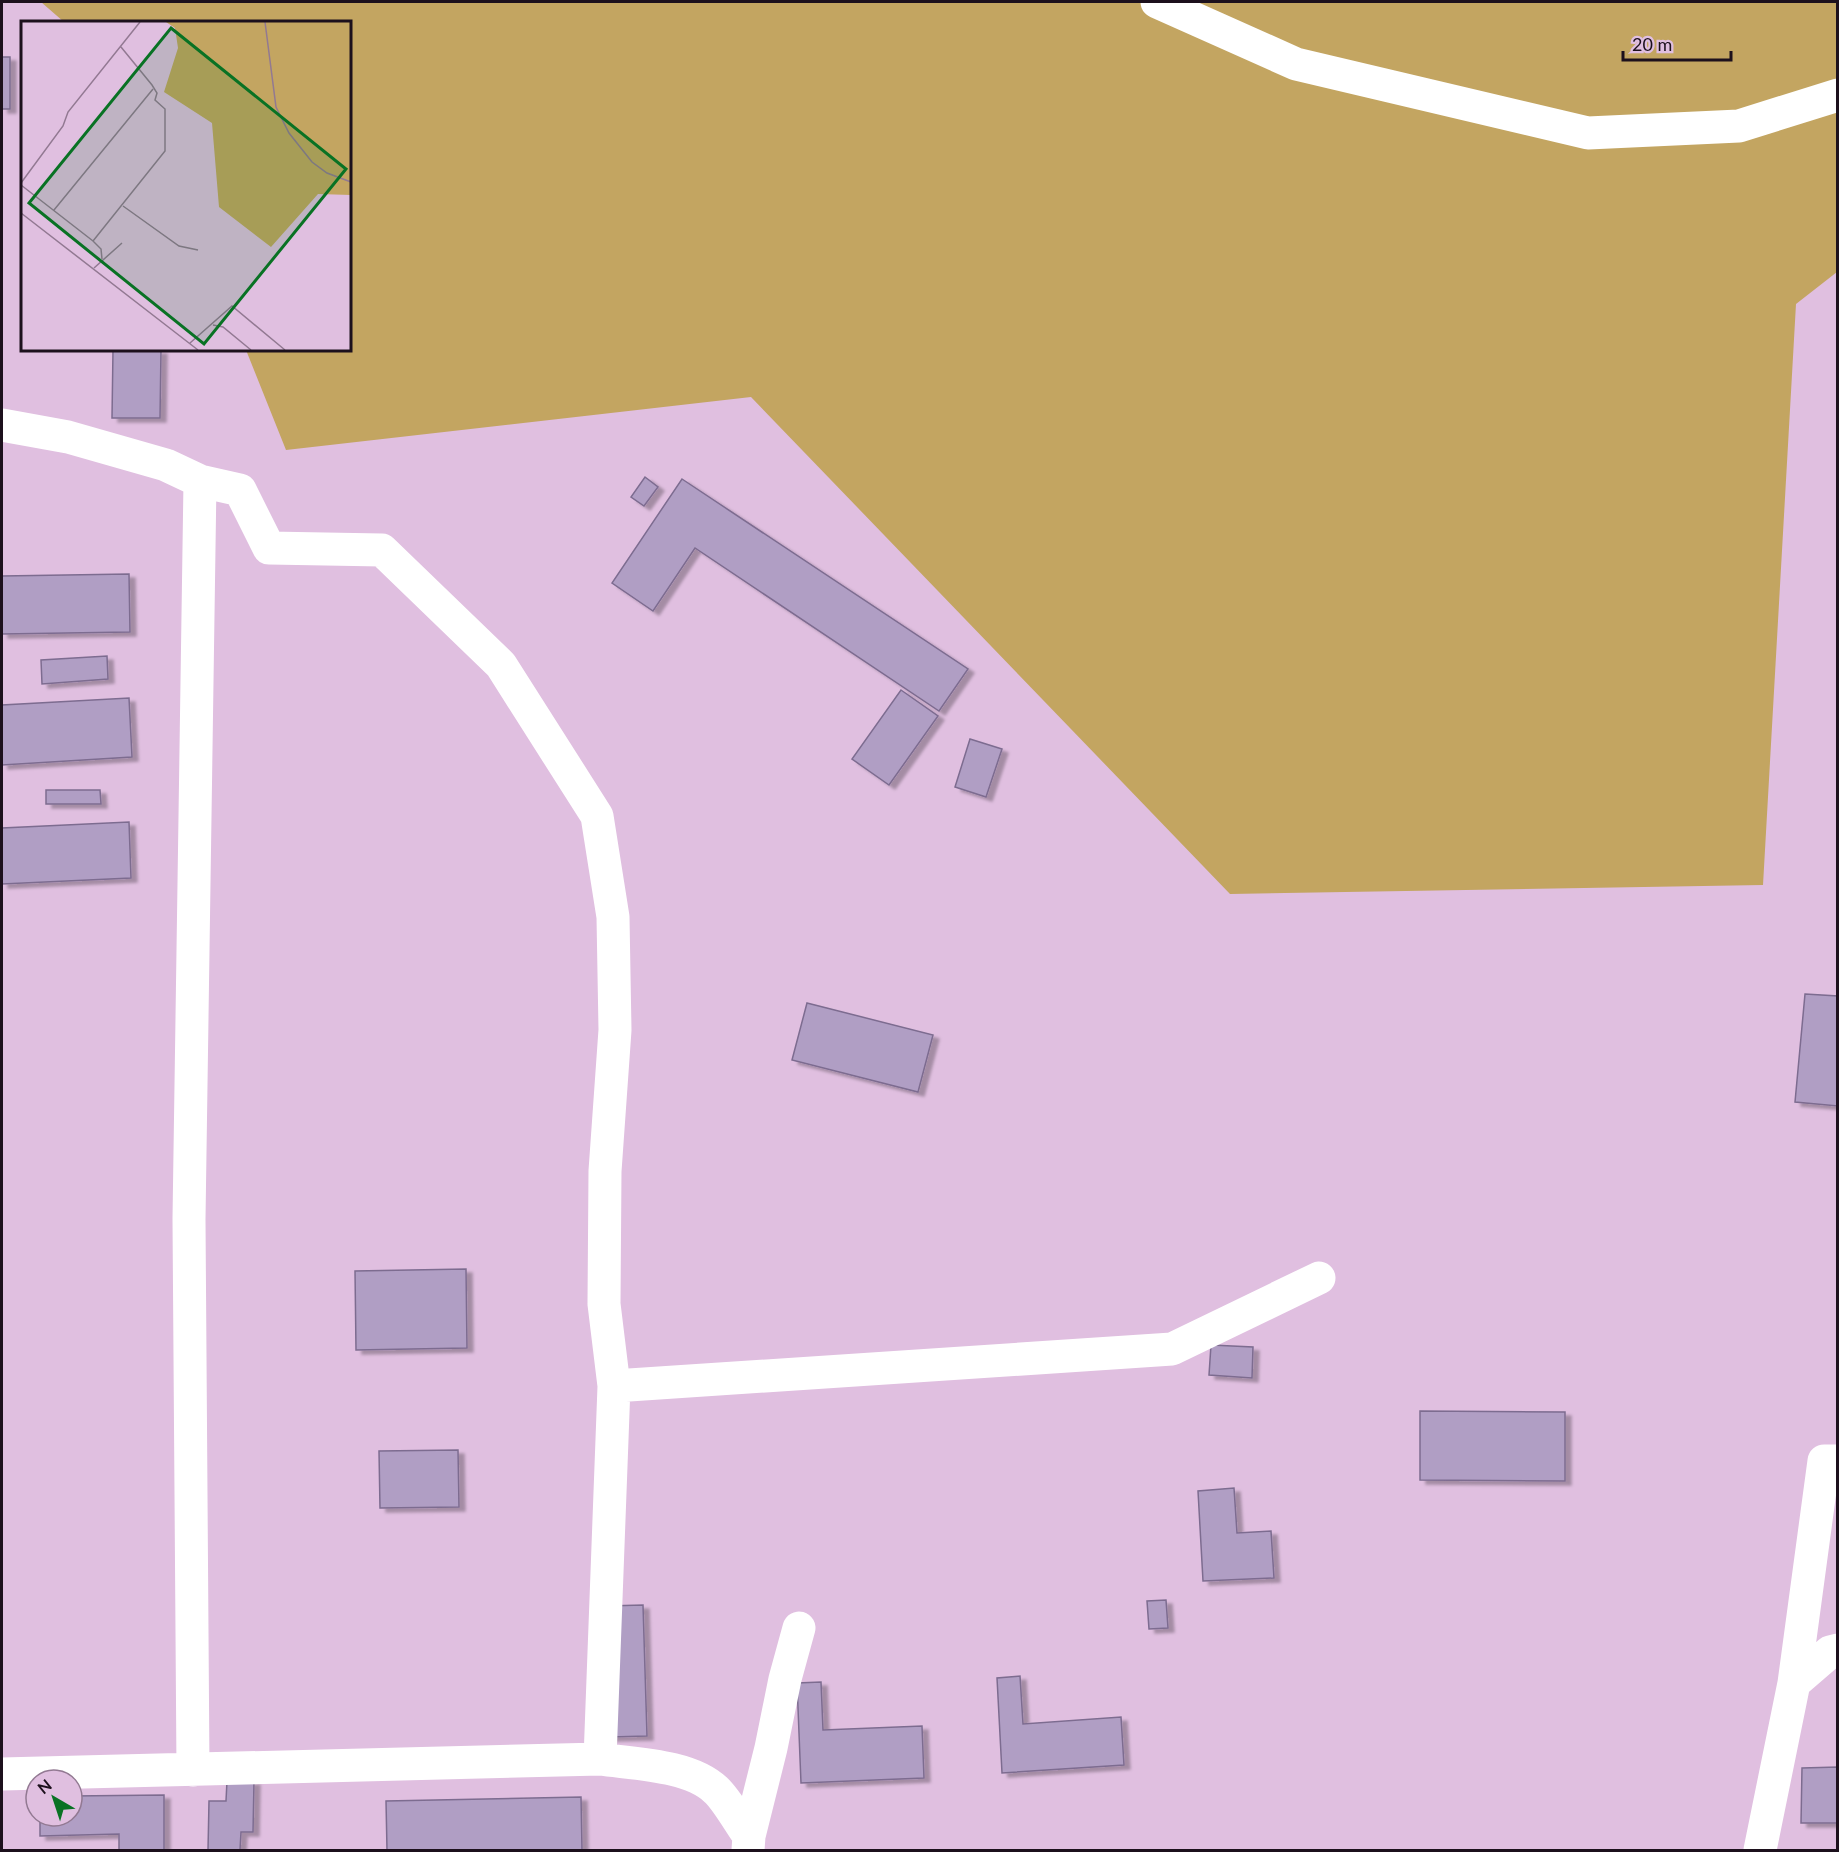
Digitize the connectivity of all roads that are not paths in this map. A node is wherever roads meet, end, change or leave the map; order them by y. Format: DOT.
graph roads {
  1 [pos="1157,2"];
  2 [pos="1838,95"];
  3 [pos="2,425"];
  4 [pos="200,481"];
  5 [pos="1319,1278"];
  6 [pos="614,1386"];
  7 [pos="1838,1461"];
  8 [pos="799,1628"];
  9 [pos="1838,1650"];
  10 [pos="1794,1683"];
  11 [pos="600,1760"];
  12 [pos="194,1770"];
  13 [pos="2,1774"];
  14 [pos="749,1843"];
  15 [pos="1760,1851"];
  1 -- 2 [label="street"];
  3 -- 4 [label="street"];
  4 -- 6 [label="street"];
  4 -- 12 [label="street"];
  5 -- 6 [label="street"];
  6 -- 11 [label="street"];
  7 -- 10 [label="street"];
  8 -- 14 [label="street"];
  9 -- 10 [label="street"];
  10 -- 15 [label="street"];
  11 -- 12 [label="street"];
  11 -- 14 [label="street"];
  12 -- 13 [label="street"];
}
